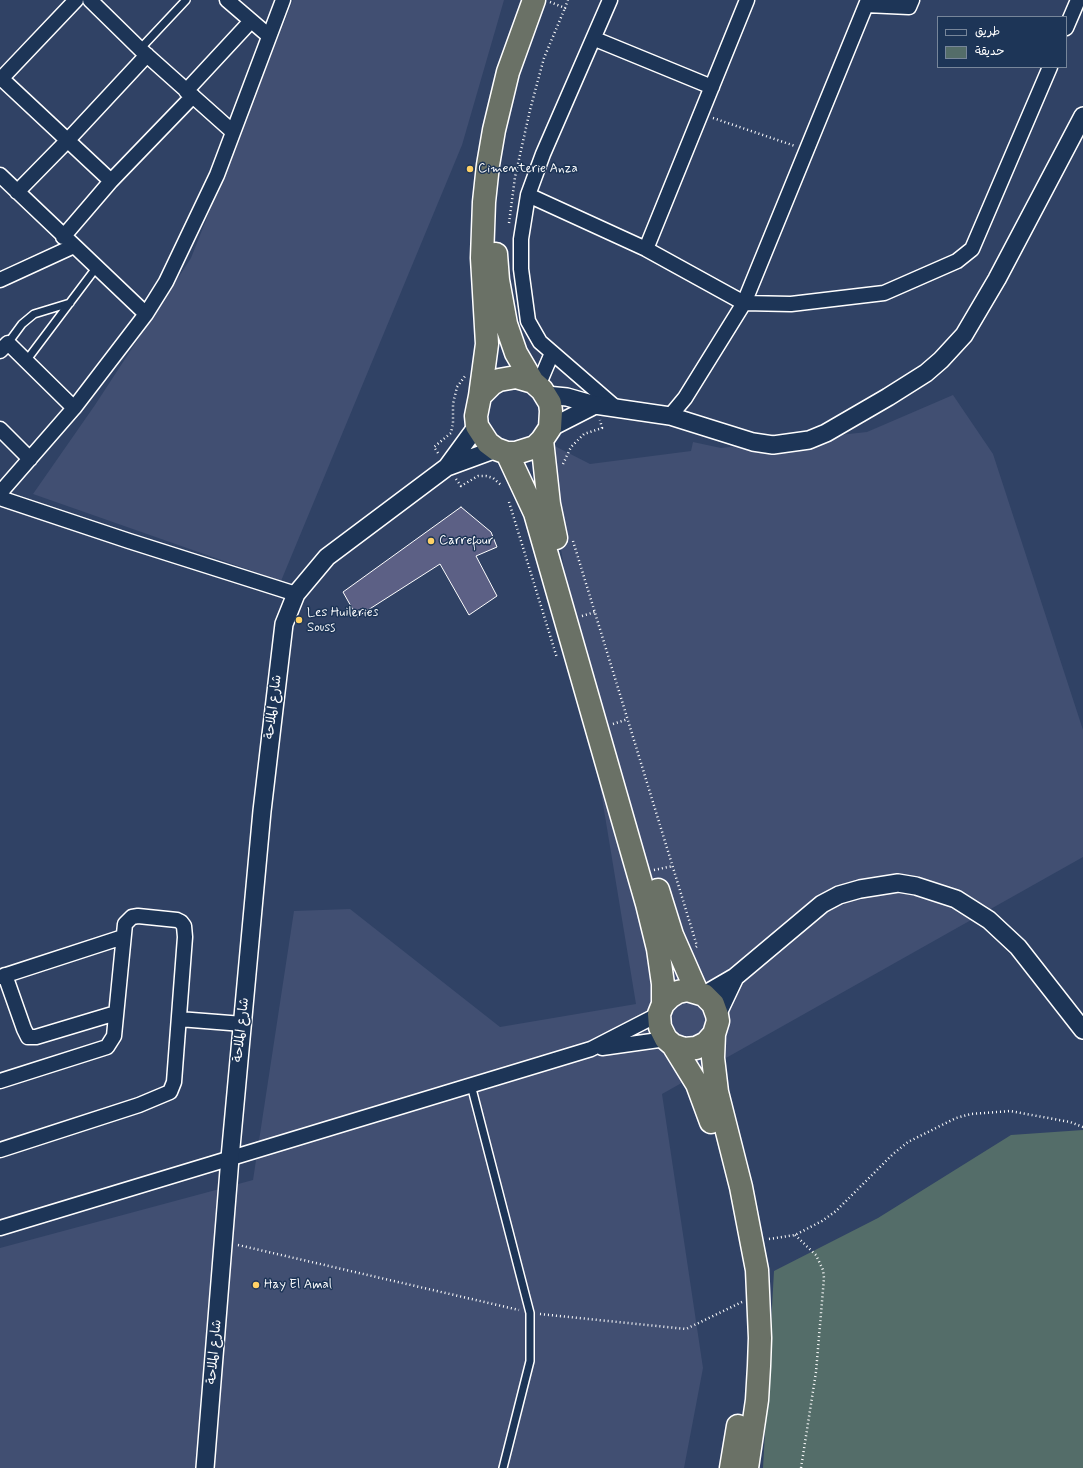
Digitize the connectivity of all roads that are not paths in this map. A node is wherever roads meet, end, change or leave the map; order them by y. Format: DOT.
graph roads {
  1 [pos="76,0"];
  2 [pos="90,0"];
  3 [pos="186,0"];
  4 [pos="227,0"];
  5 [pos="284,0"];
  6 [pos="550,0"];
  7 [pos="610,0"];
  8 [pos="747,0"];
  9 [pos="912,0"];
  10 [pos="1078,0"];
  11 [pos="867,2"];
  12 [pos="251,21"];
  13 [pos="1067,26"];
  14 [pos="269,36"];
  15 [pos="594,39"];
  16 [pos="143,52"];
  17 [pos="1050,68"];
  18 [pos="1,79"];
  19 [pos="712,87"];
  20 [pos="190,93"];
  21 [pos="1083,116"];
  22 [pos="233,132"];
  23 [pos="68,141"];
  24 [pos="2,181"];
  25 [pos="111,181"];
  26 [pos="17,192"];
  27 [pos="528,195"];
  28 [pos="63,237"];
  29 [pos="74,246"];
  30 [pos="646,249"];
  31 [pos="96,268"];
  32 [pos="0,280"];
  33 [pos="70,303"];
  34 [pos="744,303"];
  35 [pos="146,314"];
  36 [pos="4,347"];
  37 [pos="552,353"];
  38 [pos="26,361"];
  39 [pos="539,388"];
  40 [pos="480,396"];
  41 [pos="595,405"];
  42 [pos="615,407"];
  43 [pos="74,408"];
  44 [pos="670,416"];
  45 [pos="477,426"];
  46 [pos="0,429"];
  47 [pos="546,434"];
  48 [pos="501,451"];
  49 [pos="30,459"];
  50 [pos="447,466"];
  51 [pos="0,494"];
  52 [pos="0,498"];
  53 [pos="296,594"];
  54 [pos="123,936"];
  55 [pos="2,976"];
  56 [pos="735,977"];
  57 [pos="700,993"];
  58 [pos="661,1009"];
  59 [pos="116,1013"];
  60 [pos="179,1019"];
  61 [pos="243,1024"];
  62 [pos="716,1025"];
  63 [pos="1083,1030"];
  64 [pos="669,1042"];
  65 [pos="591,1049"];
  66 [pos="0,1081"];
  67 [pos="471,1085"];
  68 [pos="0,1150"];
  69 [pos="230,1158"];
  70 [pos="0,1228"];
  71 [pos="205,1468"];
  72 [pos="503,1468"];
  73 [pos="731,1468"];
  74 [pos="747,1468"];
  1 -- 18 [label="street"];
  2 -- 16 [label="street"];
  3 -- 16 [label="lane"];
  4 -- 12 [label="street"];
  5 -- 14 [label="street"];
  6 -- 39 [label="highway"];
  6 -- 40 [label="highway"];
  7 -- 15 [label="street"];
  8 -- 19 [label="street"];
  9 -- 11 [label="street"];
  10 -- 13 [label="street"];
  11 -- 34 [label="street"];
  12 -- 14 [label="street"];
  12 -- 20 [label="street"];
  14 -- 22 [label="street"];
  15 -- 19 [label="street"];
  15 -- 27 [label="street"];
  16 -- 20 [label="street"];
  16 -- 23 [label="street"];
  17 -- 34 [label="street"];
  18 -- 23 [label="street"];
  19 -- 30 [label="street"];
  20 -- 22 [label="street"];
  20 -- 25 [label="street"];
  21 -- 44 [label="street"];
  22 -- 35 [label="street"];
  23 -- 25 [label="street"];
  23 -- 26 [label="street"];
  24 -- 26 [label="street"];
  25 -- 28 [label="street"];
  26 -- 28 [label="street"];
  27 -- 30 [label="street"];
  27 -- 37 [label="street"];
  28 -- 29 [label="street"];
  29 -- 31 [label="street"];
  29 -- 32 [label="street"];
  30 -- 34 [label="street"];
  31 -- 33 [label="lane"];
  31 -- 35 [label="street"];
  33 -- 36 [label="lane"];
  33 -- 38 [label="lane"];
  34 -- 44 [label="street"];
  35 -- 43 [label="street"];
  36 -- 38 [label="street"];
  37 -- 39 [label="street"];
  37 -- 42 [label="street"];
  38 -- 43 [label="street"];
  39 -- 40 [label="highway"];
  39 -- 41 [label="street"];
  39 -- 47 [label="highway"];
  40 -- 45 [label="highway"];
  41 -- 42 [label="street"];
  41 -- 47 [label="street"];
  42 -- 44 [label="street"];
  43 -- 49 [label="street"];
  45 -- 48 [label="highway"];
  45 -- 50 [label="street"];
  46 -- 49 [label="street"];
  47 -- 48 [label="highway"];
  47 -- 57 [label="highway"];
  48 -- 50 [label="street"];
  48 -- 58 [label="highway"];
  49 -- 51 [label="street"];
  50 -- 53 [label="street, شارع الملاحة"];
  52 -- 53 [label="street"];
  53 -- 61 [label="street, شارع الملاحة"];
  54 -- 55 [label="street"];
  54 -- 59 [label="street"];
  54 -- 60 [label="street"];
  55 -- 59 [label="street"];
  56 -- 57 [label="street"];
  56 -- 62 [label="street"];
  56 -- 63 [label="street"];
  57 -- 58 [label="highway"];
  57 -- 62 [label="highway"];
  58 -- 64 [label="highway"];
  58 -- 65 [label="street"];
  59 -- 66 [label="street"];
  60 -- 61 [label="street"];
  60 -- 68 [label="street"];
  61 -- 69 [label="street, شارع الملاحة"];
  62 -- 64 [label="highway"];
  62 -- 74 [label="highway"];
  64 -- 65 [label="street"];
  64 -- 73 [label="highway"];
  65 -- 67 [label="street"];
  67 -- 69 [label="street"];
  67 -- 72 [label="lane"];
  69 -- 70 [label="street"];
  69 -- 71 [label="street, شارع الملاحة"];
}
